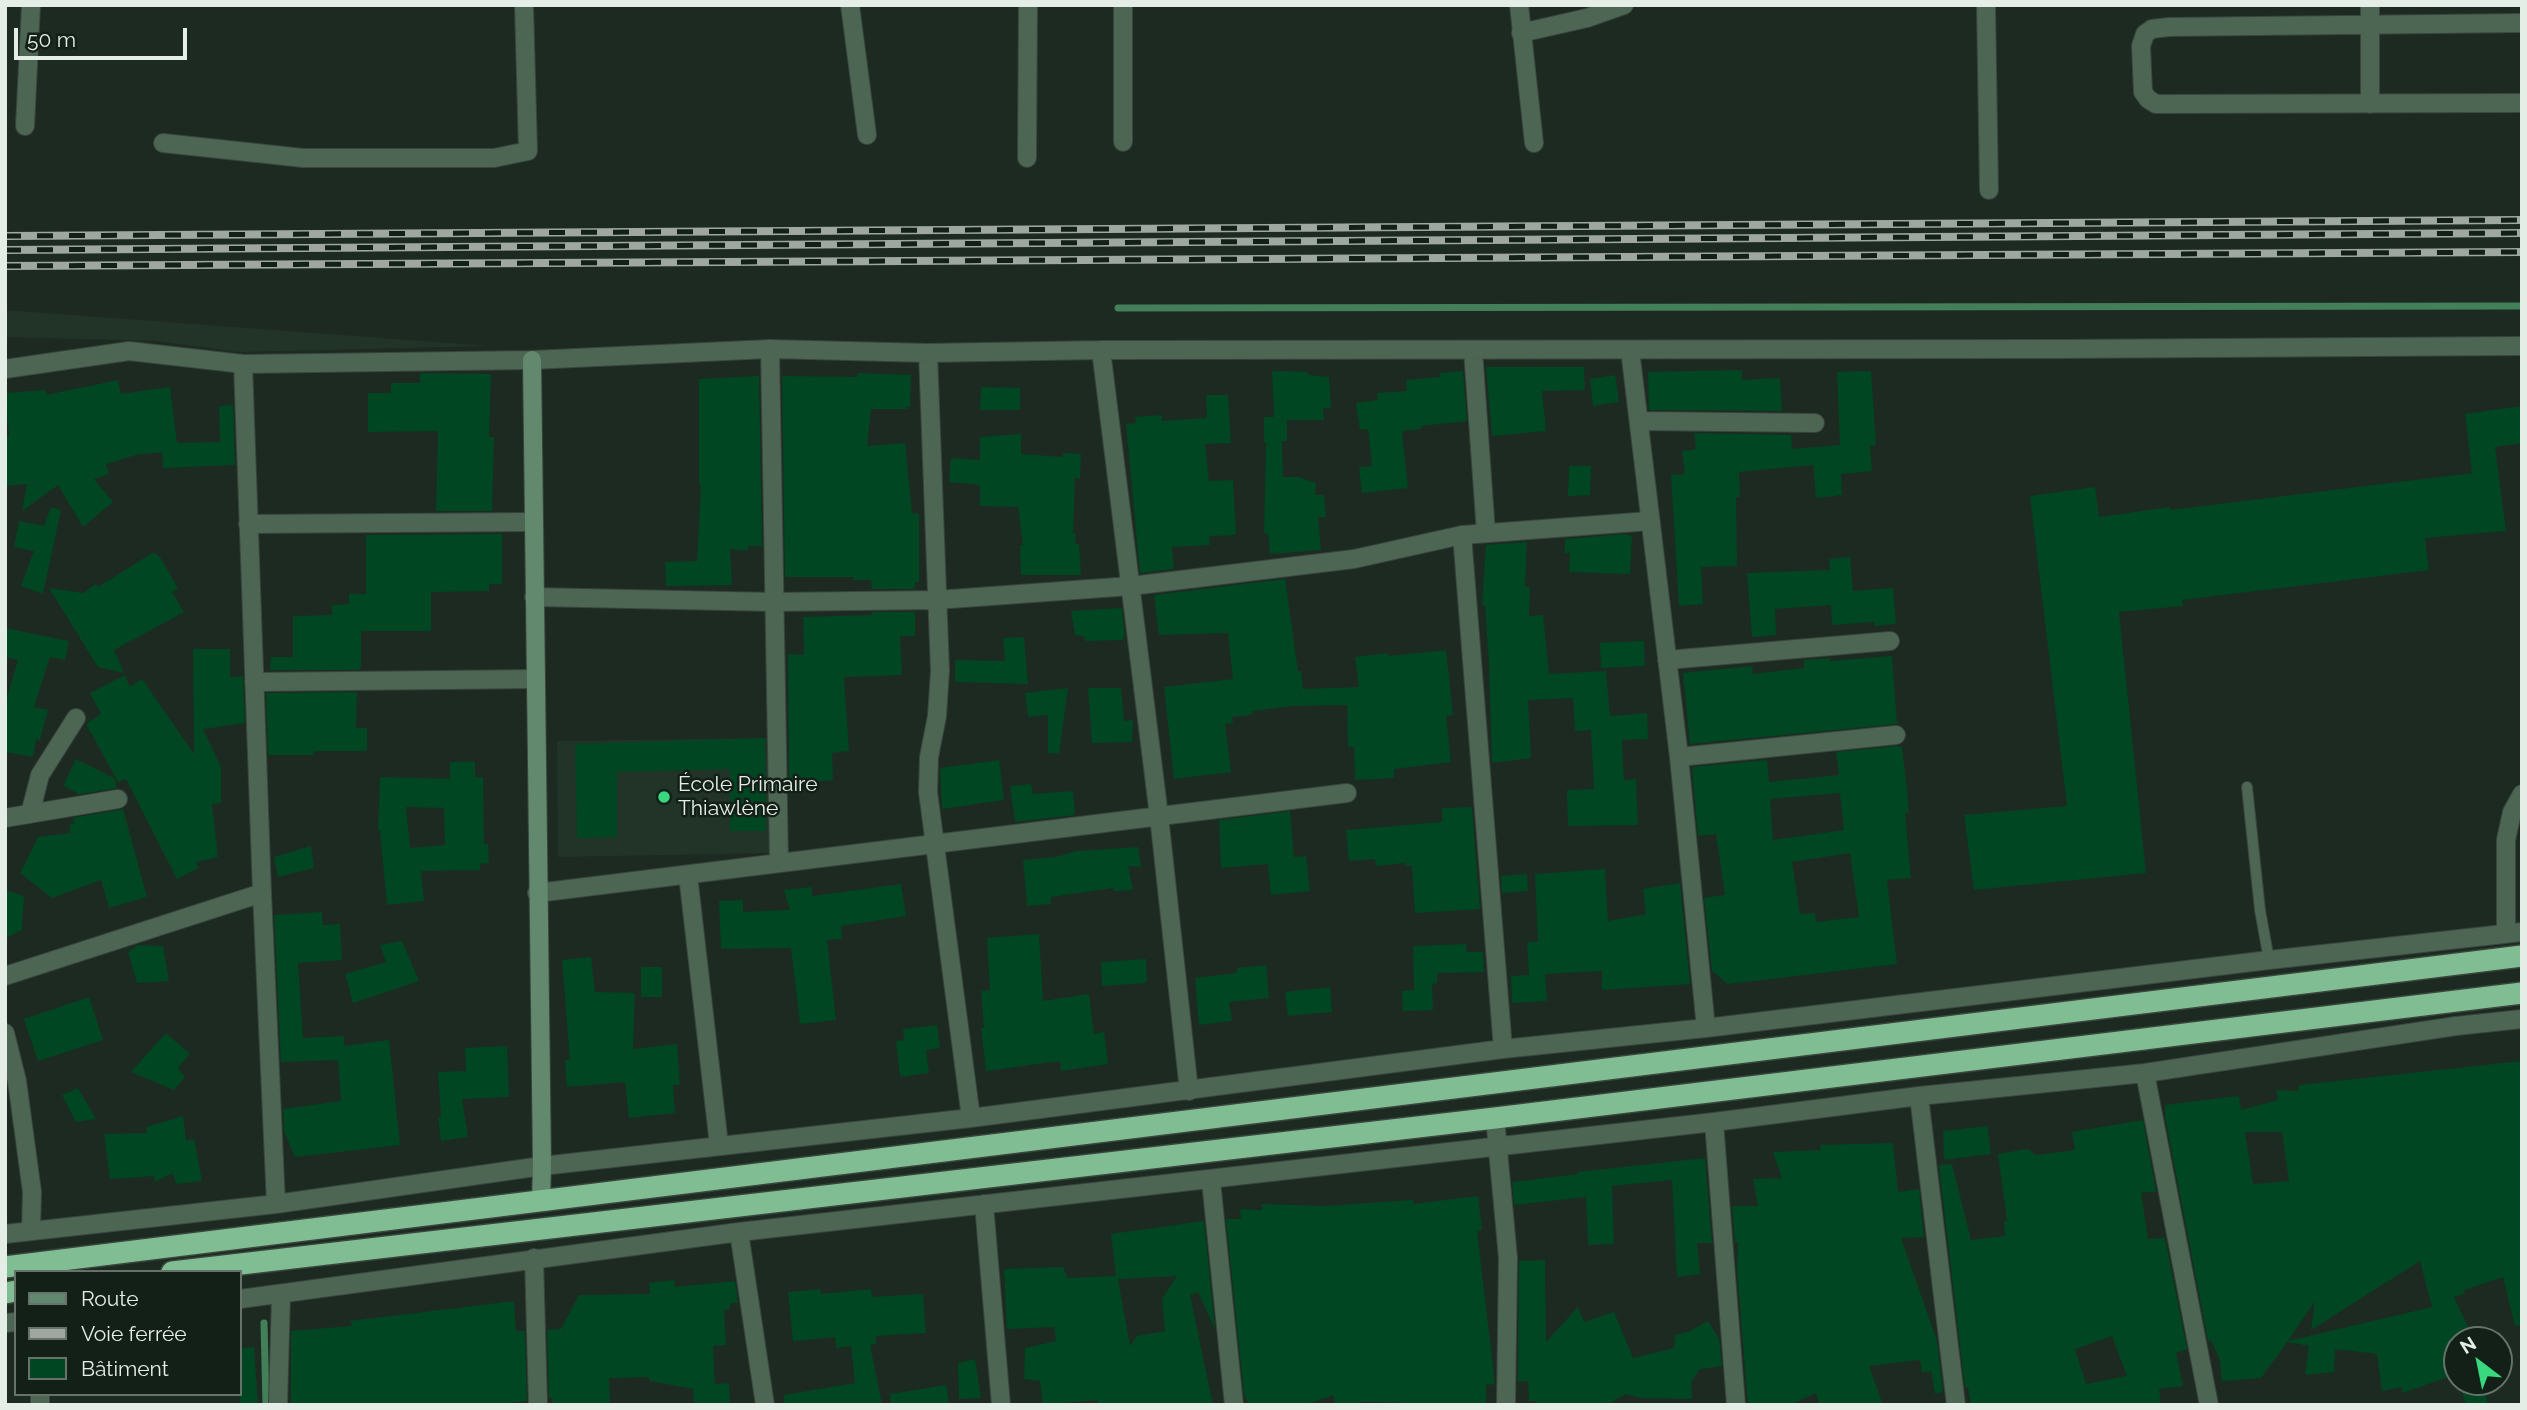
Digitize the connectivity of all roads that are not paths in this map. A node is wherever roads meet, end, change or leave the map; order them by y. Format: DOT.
graph roads {
  1 [pos="31,5"];
  2 [pos="524,5"];
  3 [pos="850,5"];
  4 [pos="1028,5"];
  5 [pos="1123,5"];
  6 [pos="1519,5"];
  7 [pos="1624,5"];
  8 [pos="1986,5"];
  9 [pos="2370,5"];
  10 [pos="2522,23"];
  11 [pos="2370,25"];
  12 [pos="1521,33"];
  13 [pos="2522,103"];
  14 [pos="2370,104"];
  15 [pos="25,125"];
  16 [pos="867,135"];
  17 [pos="1123,142"];
  18 [pos="163,143"];
  19 [pos="1534,144"];
  20 [pos="1027,158"];
  21 [pos="1989,190"];
  22 [pos="2522,346"];
  23 [pos="770,349"];
  24 [pos="1101,350"];
  25 [pos="1473,350"];
  26 [pos="1630,350"];
  27 [pos="928,353"];
  28 [pos="532,360"];
  29 [pos="243,364"];
  30 [pos="5,369"];
  31 [pos="1639,421"];
  32 [pos="1815,423"];
  33 [pos="1650,521"];
  34 [pos="533,522"];
  35 [pos="248,524"];
  36 [pos="1486,533"];
  37 [pos="1462,535"];
  38 [pos="1131,586"];
  39 [pos="534,597"];
  40 [pos="936,600"];
  41 [pos="774,602"];
  42 [pos="1890,641"];
  43 [pos="1667,660"];
  44 [pos="535,679"];
  45 [pos="254,681"];
  46 [pos="76,718"];
  47 [pos="1896,735"];
  48 [pos="1679,757"];
  49 [pos="2247,788"];
  50 [pos="1346,793"];
  51 [pos="2522,794"];
  52 [pos="118,799"];
  53 [pos="30,814"];
  54 [pos="1159,816"];
  55 [pos="5,818"];
  56 [pos="934,844"];
  57 [pos="779,863"];
  58 [pos="688,875"];
  59 [pos="262,893"];
  60 [pos="537,893"];
  61 [pos="2514,933"];
  62 [pos="2514,957"];
  63 [pos="2269,960"];
  64 [pos="5,976"];
  65 [pos="2516,994"];
  66 [pos="2522,1019"];
  67 [pos="1706,1028"];
  68 [pos="6,1037"];
  69 [pos="1503,1049"];
  70 [pos="2145,1073"];
  71 [pos="1189,1091"];
  72 [pos="1919,1096"];
  73 [pos="971,1118"];
  74 [pos="1495,1118"];
  75 [pos="1714,1122"];
  76 [pos="719,1145"];
  77 [pos="1497,1146"];
  78 [pos="542,1166"];
  79 [pos="1211,1181"];
  80 [pos="541,1200"];
  81 [pos="276,1203"];
  82 [pos="984,1204"];
  83 [pos="31,1231"];
  84 [pos="739,1232"];
  85 [pos="5,1234"];
  86 [pos="534,1258"];
  87 [pos="5,1267"];
  88 [pos="189,1270"];
  89 [pos="281,1295"];
  90 [pos="242,1299"];
  91 [pos="278,1405"];
  92 [pos="538,1405"];
  93 [pos="765,1405"];
  94 [pos="1001,1405"];
  95 [pos="1234,1405"];
  96 [pos="1506,1405"];
  97 [pos="1736,1405"];
  98 [pos="1956,1405"];
  99 [pos="2209,1405"];
  1 -- 15 [label="street"];
  2 -- 18 [label="street"];
  3 -- 16 [label="street"];
  4 -- 20 [label="street"];
  5 -- 17 [label="street"];
  6 -- 12 [label="street"];
  7 -- 12 [label="street"];
  8 -- 21 [label="street"];
  9 -- 11 [label="street"];
  10 -- 11 [label="street"];
  11 -- 14 [label="street"];
  11 -- 14 [label="street"];
  12 -- 19 [label="street"];
  13 -- 14 [label="street"];
  22 -- 26 [label="street"];
  23 -- 27 [label="street"];
  23 -- 28 [label="street"];
  23 -- 41 [label="street"];
  24 -- 25 [label="street"];
  24 -- 27 [label="street"];
  24 -- 38 [label="street"];
  25 -- 26 [label="street"];
  25 -- 36 [label="street"];
  26 -- 31 [label="street"];
  27 -- 40 [label="street"];
  28 -- 29 [label="street"];
  28 -- 34 [label="street"];
  29 -- 30 [label="street"];
  29 -- 35 [label="street"];
  31 -- 32 [label="street"];
  31 -- 33 [label="street"];
  33 -- 36 [label="street"];
  33 -- 43 [label="street"];
  34 -- 35 [label="street"];
  34 -- 39 [label="street"];
  35 -- 45 [label="street"];
  36 -- 37 [label="street"];
  37 -- 38 [label="street"];
  37 -- 69 [label="street"];
  38 -- 40 [label="street"];
  38 -- 54 [label="street"];
  39 -- 41 [label="street"];
  39 -- 44 [label="street"];
  40 -- 41 [label="street"];
  40 -- 56 [label="street"];
  41 -- 57 [label="street"];
  42 -- 43 [label="street"];
  43 -- 48 [label="street"];
  44 -- 45 [label="street"];
  44 -- 60 [label="street"];
  45 -- 59 [label="street"];
  46 -- 53 [label="street"];
  47 -- 48 [label="street"];
  48 -- 67 [label="street"];
  49 -- 63 [label="lane"];
  50 -- 54 [label="street"];
  51 -- 61 [label="street"];
  52 -- 53 [label="street"];
  53 -- 55 [label="street"];
  54 -- 56 [label="street"];
  54 -- 71 [label="street"];
  56 -- 57 [label="street"];
  56 -- 73 [label="street"];
  57 -- 58 [label="street"];
  58 -- 60 [label="street"];
  58 -- 76 [label="street"];
  59 -- 64 [label="street"];
  59 -- 81 [label="street"];
  60 -- 78 [label="street"];
  61 -- 63 [label="street"];
  62 -- 65 [label="highway"];
  62 -- 80 [label="highway"];
  63 -- 67 [label="street"];
  65 -- 74 [label="highway"];
  66 -- 70 [label="street"];
  67 -- 69 [label="street"];
  68 -- 83 [label="street"];
  69 -- 71 [label="street"];
  70 -- 72 [label="street"];
  70 -- 99 [label="street"];
  71 -- 73 [label="street"];
  72 -- 75 [label="street"];
  72 -- 98 [label="street"];
  73 -- 76 [label="street"];
  74 -- 77 [label="street"];
  74 -- 88 [label="highway"];
  75 -- 77 [label="street"];
  75 -- 97 [label="street"];
  76 -- 78 [label="street"];
  77 -- 79 [label="street"];
  77 -- 96 [label="street"];
  78 -- 80 [label="street"];
  78 -- 81 [label="street"];
  79 -- 82 [label="street"];
  79 -- 95 [label="street"];
  80 -- 87 [label="highway"];
  81 -- 83 [label="street"];
  82 -- 84 [label="street"];
  82 -- 94 [label="street"];
  83 -- 85 [label="street"];
  84 -- 86 [label="street"];
  84 -- 93 [label="street"];
  86 -- 89 [label="street"];
  86 -- 92 [label="street"];
  89 -- 90 [label="street"];
  89 -- 91 [label="street"];
}
